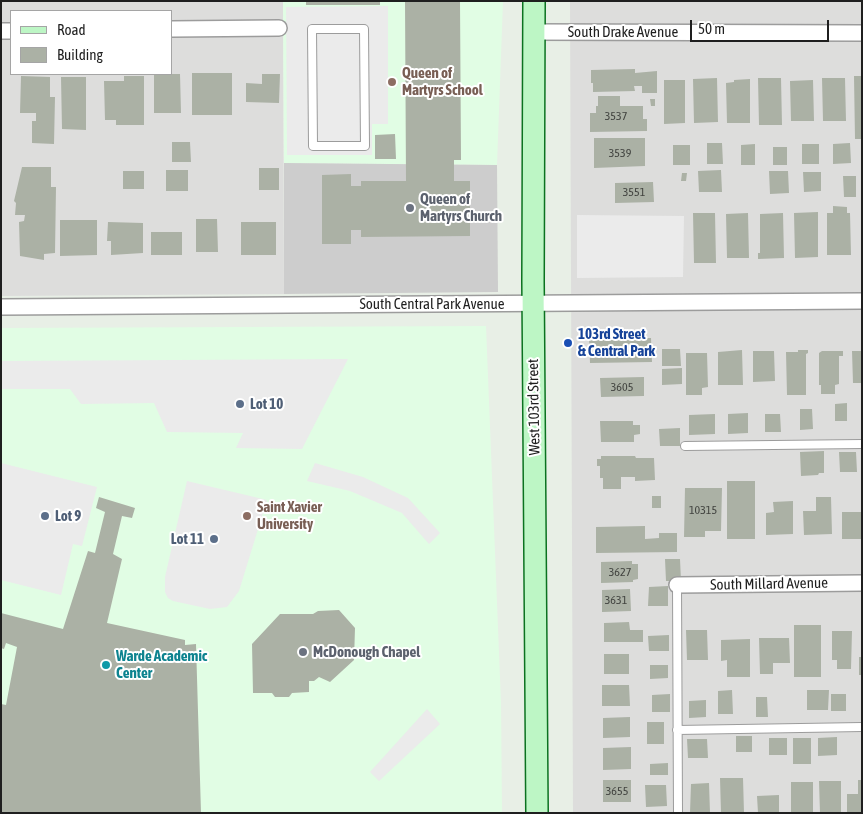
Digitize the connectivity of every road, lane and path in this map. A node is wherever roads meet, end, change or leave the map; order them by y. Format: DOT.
graph roads {
  1 [pos="534,1"];
  2 [pos="279,28"];
  3 [pos="172,29"];
  4 [pos="312,29"];
  5 [pos="534,32"];
  6 [pos="862,32"];
  7 [pos="862,301"];
  8 [pos="533,304"];
  9 [pos="1,307"];
  10 [pos="862,444"];
  11 [pos="685,446"];
  12 [pos="862,583"];
  13 [pos="676,586"];
  14 [pos="862,727"];
  15 [pos="677,730"];
  16 [pos="537,813"];
  17 [pos="678,813"];
  1 -- 5 [label="main road, West 103rd Street"];
  2 -- 3 [label="street"];
  4 -- 4 [label="lane"];
  5 -- 6 [label="street, South Drake Avenue"];
  5 -- 8 [label="main road, West 103rd Street"];
  7 -- 8 [label="street, South Central Park Avenue"];
  8 -- 9 [label="street, South Central Park Avenue"];
  8 -- 16 [label="main road, West 103rd Street"];
  10 -- 11 [label="lane"];
  12 -- 13 [label="street, South Millard Avenue"];
  13 -- 15 [label="lane"];
  14 -- 15 [label="lane"];
  15 -- 17 [label="lane"];
}
